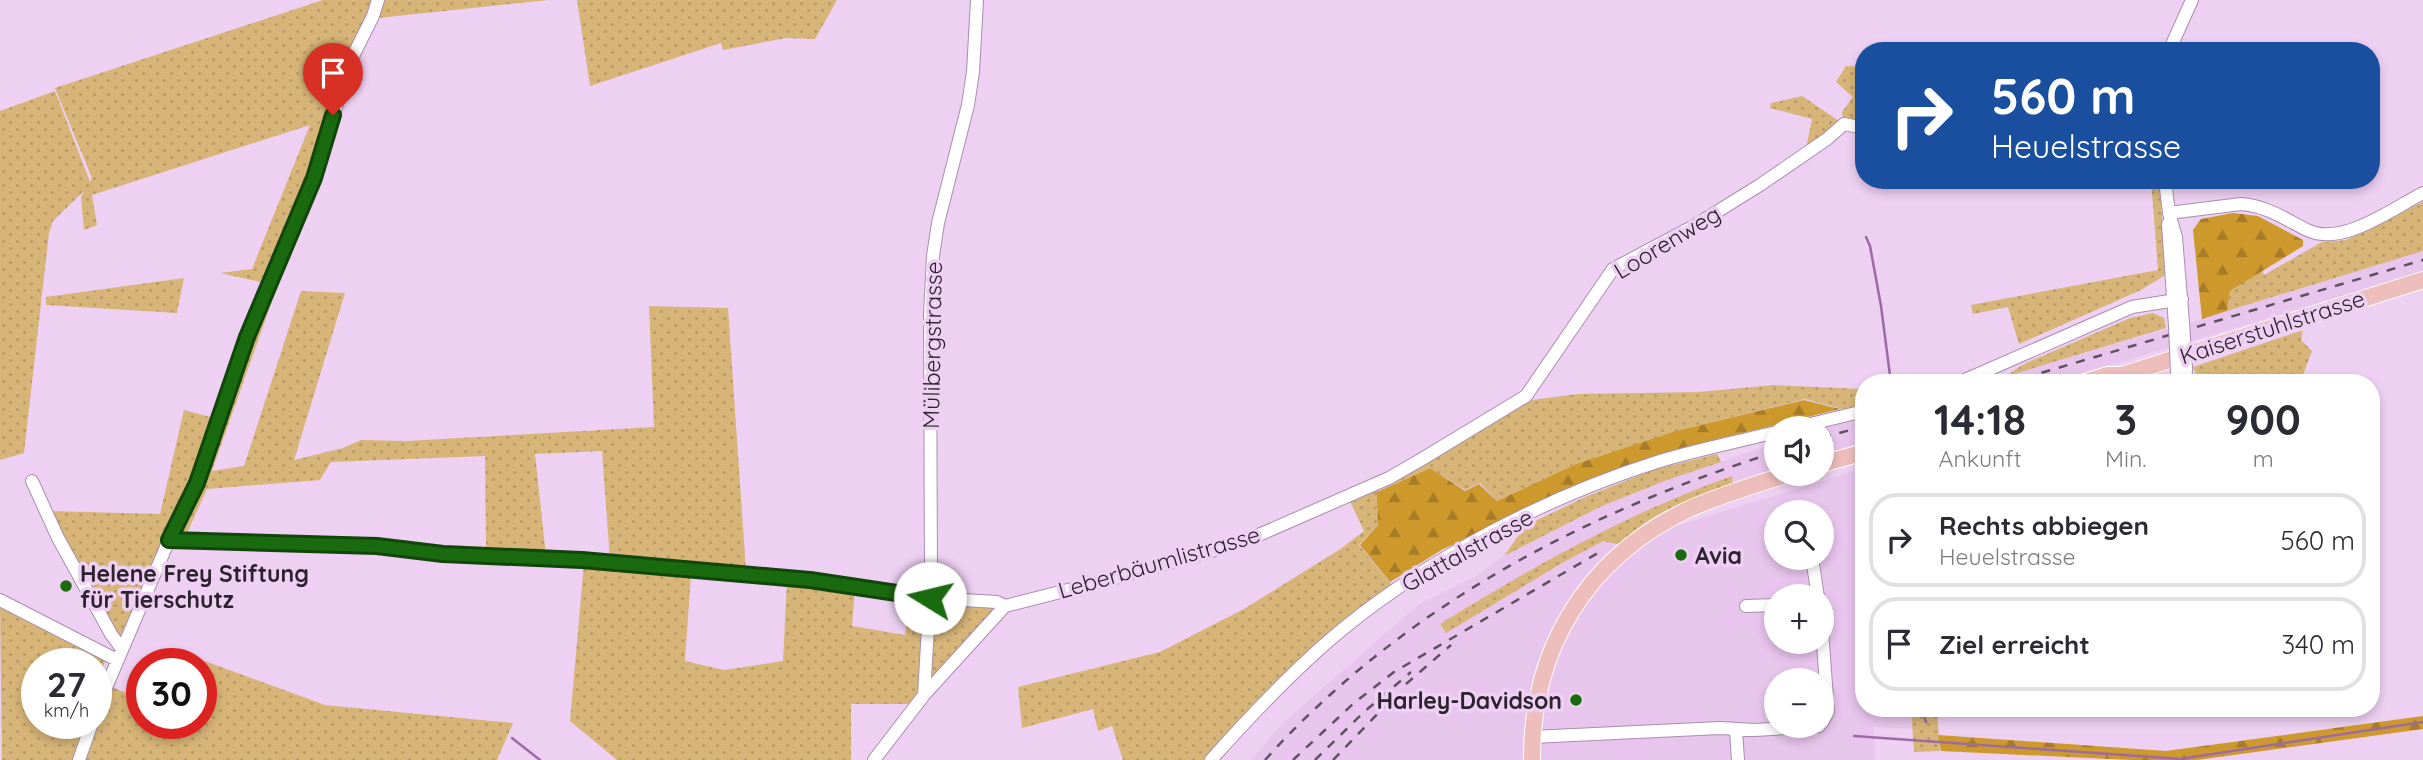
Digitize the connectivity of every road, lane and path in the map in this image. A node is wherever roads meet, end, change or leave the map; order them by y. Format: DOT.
graph roads {
  1 [pos="378,0"];
  2 [pos="977,0"];
  3 [pos="2192,0"];
  4 [pos="2173,42"];
  5 [pos="1855,126"];
  6 [pos="2166,189"];
  7 [pos="2423,193"];
  8 [pos="2169,213"];
  9 [pos="2423,280"];
  10 [pos="2177,299"];
  11 [pos="1979,374"];
  12 [pos="2132,374"];
  13 [pos="2179,374"];
  14 [pos="1526,396"];
  15 [pos="1855,413"];
  16 [pos="1834,418"];
  17 [pos="1764,435"];
  18 [pos="1855,455"];
  19 [pos="1834,461"];
  20 [pos="32,481"];
  21 [pos="1764,482"];
  22 [pos="169,540"];
  23 [pos="930,598"];
  24 [pos="0,600"];
  25 [pos="1005,606"];
  26 [pos="1764,606"];
  27 [pos="1746,607"];
  28 [pos="120,654"];
  29 [pos="112,673"];
  30 [pos="924,695"];
  31 [pos="1764,728"];
  32 [pos="1736,730"];
  33 [pos="1532,737"];
  34 [pos="86,739"];
  35 [pos="79,760"];
  36 [pos="874,760"];
  37 [pos="1212,760"];
  38 [pos="1532,760"];
  39 [pos="1738,760"];
  1 -- 22 [label="street"];
  2 -- 23 [label="street, Mülibergstrasse"];
  3 -- 4 [label="street"];
  5 -- 14 [label="street, Loorenweg"];
  6 -- 8 [label="street"];
  7 -- 8 [label="street"];
  8 -- 10 [label="street"];
  9 -- 12 [label="main road, Kaiserstuhlstrasse"];
  10 -- 11 [label="street"];
  10 -- 13 [label="street, bridge"];
  14 -- 25 [label="street, Leberbäumlistrasse"];
  15 -- 16 [label="street"];
  17 -- 37 [label="street, Glattalstrasse"];
  18 -- 19 [label="main road"];
  20 -- 28 [label="street"];
  21 -- 33 [label="main road"];
  22 -- 23 [label="street"];
  22 -- 28 [label="street"];
  23 -- 25 [label="street"];
  23 -- 30 [label="street, Mülibergstrasse"];
  24 -- 28 [label="street"];
  25 -- 30 [label="street"];
  26 -- 27 [label="street"];
  28 -- 29 [label="street"];
  30 -- 36 [label="street"];
  31 -- 32 [label="street"];
  32 -- 33 [label="street"];
  32 -- 39 [label="street"];
  33 -- 38 [label="main road"];
  34 -- 35 [label="street"];
}
